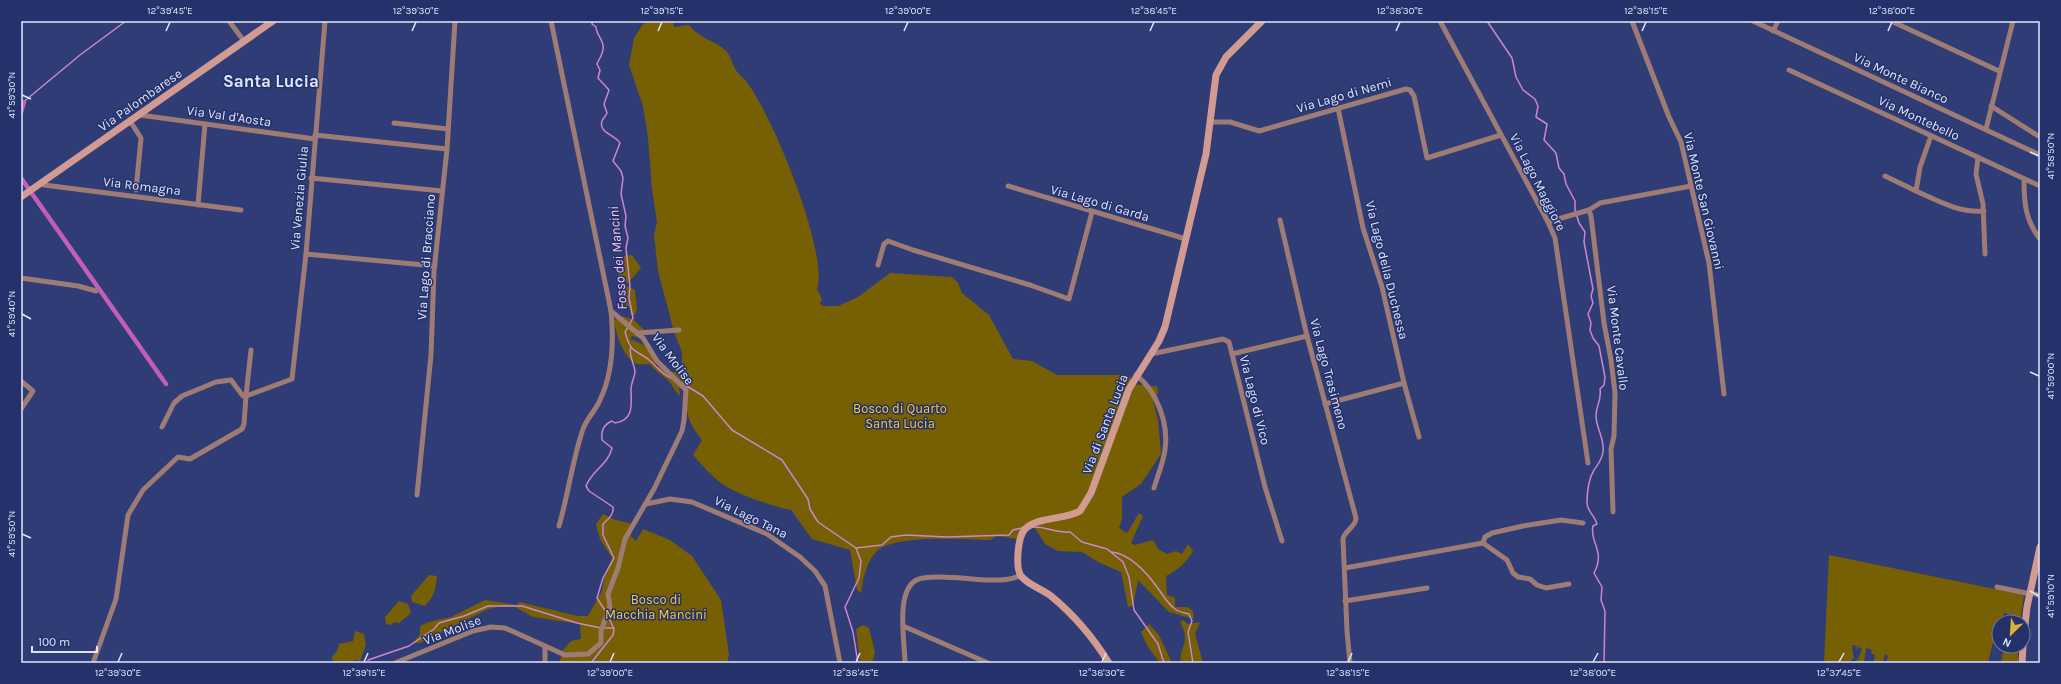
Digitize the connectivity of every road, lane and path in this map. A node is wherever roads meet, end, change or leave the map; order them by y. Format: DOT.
graph roads {
  1 [pos="229,21"];
  2 [pos="273,21"];
  3 [pos="326,21"];
  4 [pos="455,21"];
  5 [pos="551,21"];
  6 [pos="1262,21"];
  7 [pos="1440,21"];
  8 [pos="1632,21"];
  9 [pos="1753,21"];
  10 [pos="1778,21"];
  11 [pos="1891,21"];
  12 [pos="2013,21"];
  13 [pos="1773,31"];
  14 [pos="244,42"];
  15 [pos="1790,70"];
  16 [pos="1999,71"];
  17 [pos="1991,106"];
  18 [pos="1338,108"];
  19 [pos="140,115"];
  20 [pos="130,121"];
  21 [pos="1211,122"];
  22 [pos="394,123"];
  23 [pos="205,124"];
  24 [pos="448,128"];
  25 [pos="1986,129"];
  26 [pos="1501,135"];
  27 [pos="1931,136"];
  28 [pos="315,137"];
  29 [pos="2040,137"];
  30 [pos="447,149"];
  31 [pos="2040,156"];
  32 [pos="1978,157"];
  33 [pos="1884,176"];
  34 [pos="311,178"];
  35 [pos="2024,179"];
  36 [pos="39,184"];
  37 [pos="1008,186"];
  38 [pos="1691,186"];
  39 [pos="2040,186"];
  40 [pos="136,190"];
  41 [pos="442,191"];
  42 [pos="1916,191"];
  43 [pos="24,195"];
  44 [pos="198,205"];
  45 [pos="240,210"];
  46 [pos="1589,210"];
  47 [pos="1984,211"];
  48 [pos="1092,212"];
  49 [pos="1280,220"];
  50 [pos="1548,222"];
  51 [pos="2040,239"];
  52 [pos="1186,240"];
  53 [pos="306,254"];
  54 [pos="1985,254"];
  55 [pos="878,265"];
  56 [pos="434,266"];
  57 [pos="21,278"];
  58 [pos="96,291"];
  59 [pos="611,311"];
  60 [pos="679,330"];
  61 [pos="638,333"];
  62 [pos="1307,336"];
  63 [pos="251,350"];
  64 [pos="1150,354"];
  65 [pos="1232,354"];
  66 [pos="1136,375"];
  67 [pos="21,381"];
  68 [pos="1404,383"];
  69 [pos="1724,394"];
  70 [pos="244,396"];
  71 [pos="1325,404"];
  72 [pos="21,409"];
  73 [pos="162,427"];
  74 [pos="1419,437"];
  75 [pos="1588,463"];
  76 [pos="1154,488"];
  77 [pos="417,495"];
  78 [pos="646,504"];
  79 [pos="1613,512"];
  80 [pos="1583,523"];
  81 [pos="559,526"];
  82 [pos="1282,541"];
  83 [pos="1483,543"];
  84 [pos="2040,547"];
  85 [pos="1345,568"];
  86 [pos="1021,575"];
  87 [pos="1569,584"];
  88 [pos="1997,587"];
  89 [pos="1427,588"];
  90 [pos="2026,592"];
  91 [pos="1345,601"];
  92 [pos="2026,614"];
  93 [pos="903,626"];
  94 [pos="546,648"];
  95 [pos="93,663"];
  96 [pos="396,663"];
  97 [pos="545,663"];
  98 [pos="840,663"];
  99 [pos="905,663"];
  100 [pos="988,663"];
  101 [pos="1109,663"];
  102 [pos="1350,663"];
  1 -- 14 [label="street"];
  2 -- 14 [label="street, Via Palombarese"];
  3 -- 28 [label="street, Via Venezia Giulia"];
  4 -- 24 [label="street, Via Lago di Bracciano"];
  5 -- 59 [label="street"];
  6 -- 21 [label="street, Via di Santa Lucia"];
  7 -- 26 [label="street, Via Lago Maggiore"];
  8 -- 38 [label="street, Via Monte San Giovanni"];
  9 -- 13 [label="street, Via Monte Bianco"];
  10 -- 13 [label="street"];
  11 -- 16 [label="street"];
  12 -- 16 [label="street"];
  13 -- 25 [label="street, Via Monte Bianco"];
  14 -- 19 [label="street, Via Palombarese"];
  15 -- 27 [label="street, Via Montebello"];
  16 -- 17 [label="street"];
  17 -- 25 [label="street"];
  17 -- 29 [label="street"];
  18 -- 21 [label="street, Via Lago di Nemi"];
  18 -- 26 [label="street, Via Lago di Nemi"];
  18 -- 68 [label="street, Via Lago della Duchessa"];
  19 -- 20 [label="street, Via Palombarese"];
  19 -- 23 [label="street, Via Val d'Aosta"];
  20 -- 36 [label="street, Via Palombarese"];
  20 -- 40 [label="street"];
  21 -- 52 [label="street, Via di Santa Lucia"];
  22 -- 24 [label="street"];
  23 -- 28 [label="street, Via Val d'Aosta"];
  23 -- 44 [label="street"];
  24 -- 30 [label="street, Via Lago di Bracciano"];
  25 -- 31 [label="street, Via Monte Bianco"];
  26 -- 50 [label="street, Via Lago Maggiore"];
  27 -- 32 [label="street, Via Montebello"];
  27 -- 42 [label="street"];
  28 -- 30 [label="street, Via Val d'Aosta"];
  28 -- 34 [label="street, Via Venezia Giulia"];
  30 -- 41 [label="street, Via Lago di Bracciano"];
  32 -- 35 [label="street, Via Montebello"];
  32 -- 47 [label="street"];
  33 -- 42 [label="street"];
  34 -- 41 [label="street"];
  34 -- 53 [label="street, Via Venezia Giulia"];
  35 -- 39 [label="street, Via Montebello"];
  35 -- 51 [label="street"];
  36 -- 43 [label="street, Via Palombarese"];
  36 -- 44 [label="street, Via Romagna"];
  37 -- 48 [label="street, Via Lago di Garda"];
  38 -- 46 [label="street"];
  38 -- 69 [label="street, Via Monte San Giovanni"];
  41 -- 56 [label="street, Via Lago di Bracciano"];
  42 -- 47 [label="street"];
  44 -- 45 [label="street, Via Romagna"];
  46 -- 50 [label="street"];
  46 -- 79 [label="street, Via Monte Cavallo"];
  47 -- 54 [label="street"];
  48 -- 52 [label="street, Via Lago di Garda"];
  48 -- 55 [label="street"];
  49 -- 62 [label="street, Via Lago Trasimeno"];
  50 -- 75 [label="street, Via Lago Maggiore"];
  52 -- 64 [label="street, Via di Santa Lucia"];
  53 -- 56 [label="street"];
  53 -- 70 [label="street, Via Venezia Giulia"];
  56 -- 77 [label="street, Via Lago di Bracciano"];
  57 -- 58 [label="street"];
  59 -- 61 [label="street, Via Molise"];
  59 -- 81 [label="street"];
  60 -- 61 [label="street"];
  61 -- 78 [label="street, Via Molise"];
  62 -- 65 [label="street"];
  62 -- 71 [label="street, Via Lago Trasimeno"];
  63 -- 70 [label="street"];
  64 -- 65 [label="street, Via Lago di Vico"];
  64 -- 66 [label="street, Via di Santa Lucia"];
  65 -- 82 [label="street, Via Lago di Vico"];
  66 -- 76 [label="street"];
  66 -- 86 [label="street, Via di Santa Lucia"];
  67 -- 72 [label="street"];
  68 -- 71 [label="street"];
  68 -- 74 [label="street, Via Lago della Duchessa"];
  70 -- 73 [label="street"];
  70 -- 95 [label="street"];
  71 -- 85 [label="street, Via Lago Trasimeno"];
  78 -- 94 [label="street, Via Molise"];
  78 -- 98 [label="street, Via Lago Tana"];
  80 -- 83 [label="street"];
  83 -- 85 [label="street"];
  83 -- 87 [label="street"];
  84 -- 92 [label="street"];
  85 -- 91 [label="street, Via Lago Trasimeno"];
  86 -- 93 [label="street"];
  86 -- 101 [label="street"];
  88 -- 90 [label="street"];
  89 -- 91 [label="street"];
  91 -- 102 [label="street, Via Lago Trasimeno"];
  93 -- 99 [label="street"];
  93 -- 100 [label="street"];
  94 -- 96 [label="street, Via Molise"];
  94 -- 97 [label="street"];
}
